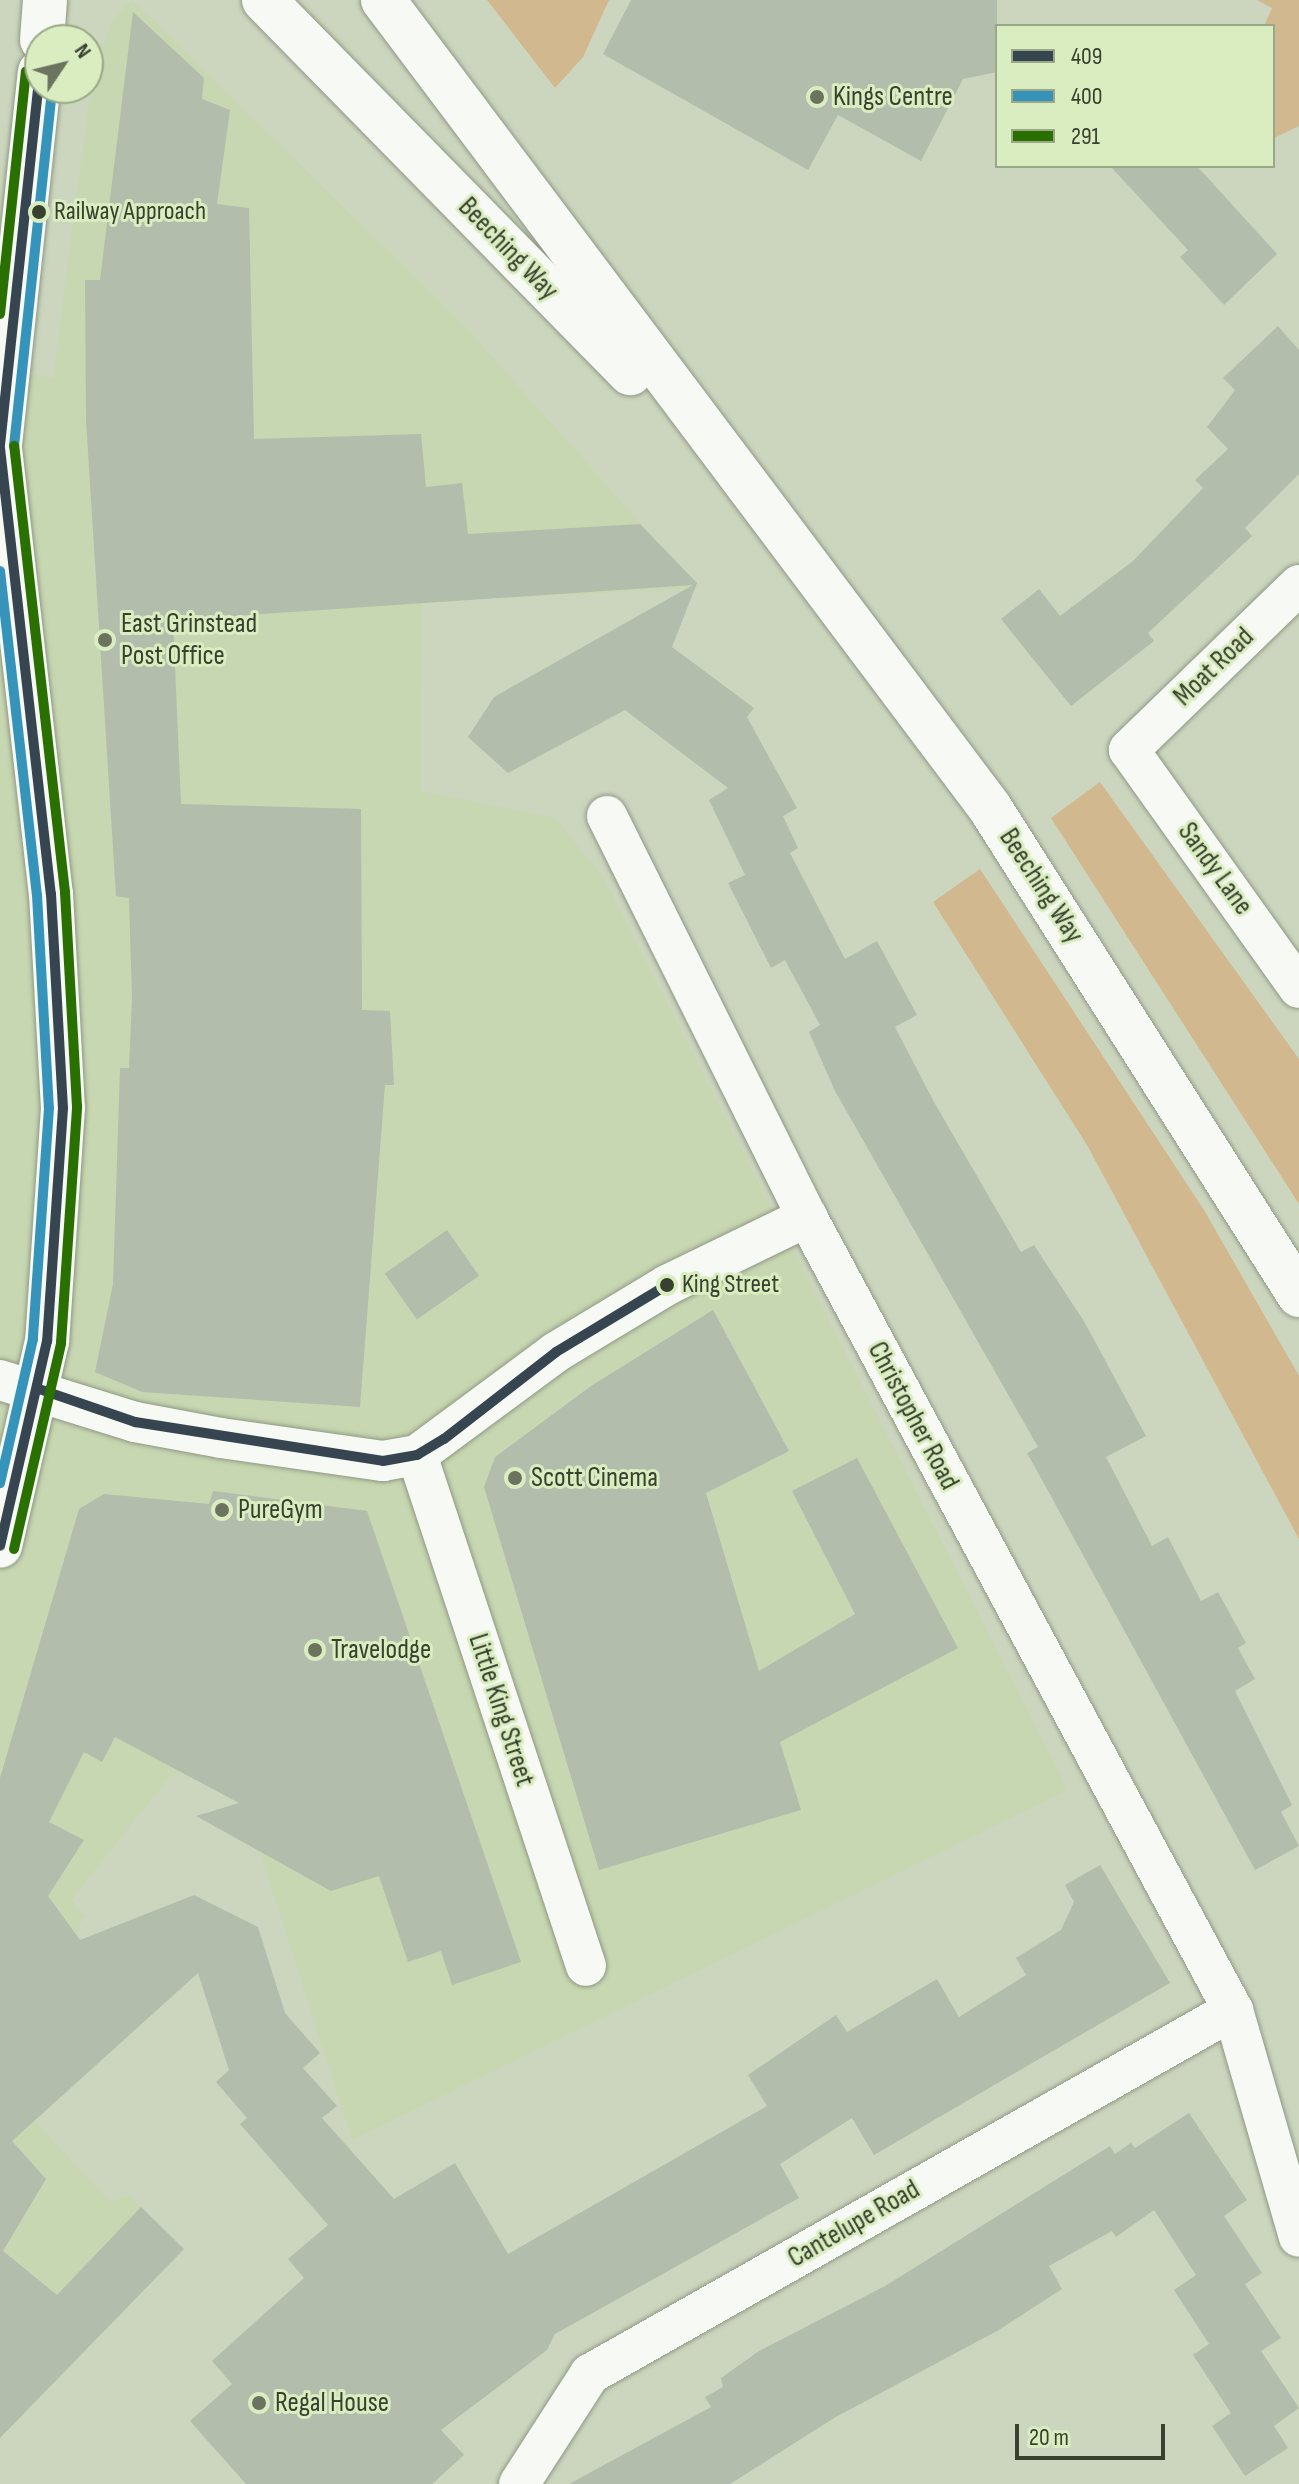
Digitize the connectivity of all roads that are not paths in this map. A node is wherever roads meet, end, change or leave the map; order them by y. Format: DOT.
graph roads {
  1 [pos="45,0"];
  2 [pos="264,0"];
  3 [pos="383,0"];
  4 [pos="43,24"];
  5 [pos="37,104"];
  6 [pos="0,446"];
  7 [pos="752,498"];
  8 [pos="1299,585"];
  9 [pos="1129,750"];
  10 [pos="607,816"];
  11 [pos="1299,988"];
  12 [pos="807,1217"];
  13 [pos="1299,1295"];
  14 [pos="20,1385"];
  15 [pos="417,1455"];
  16 [pos="0,1546"];
  17 [pos="586,1966"];
  18 [pos="1233,2010"];
  19 [pos="1299,2237"];
  20 [pos="519,2484"];
  1 -- 4 [label="main road"];
  2 -- 7 [label="main road, Beeching Way"];
  3 -- 7 [label="main road, Beeching Way"];
  5 -- 6 [label="main road"];
  6 -- 14 [label="main road"];
  7 -- 13 [label="main road, Beeching Way"];
  8 -- 9 [label="street, Moat Road"];
  9 -- 11 [label="street, Sandy Lane"];
  10 -- 12 [label="street, Christopher Road"];
  12 -- 15 [label="street"];
  12 -- 18 [label="street, Christopher Road"];
  14 -- 15 [label="street"];
  14 -- 16 [label="main road"];
  15 -- 17 [label="street, Little King Street"];
  18 -- 19 [label="street, Christopher Road"];
  18 -- 20 [label="street, Cantelupe Road"];
}
